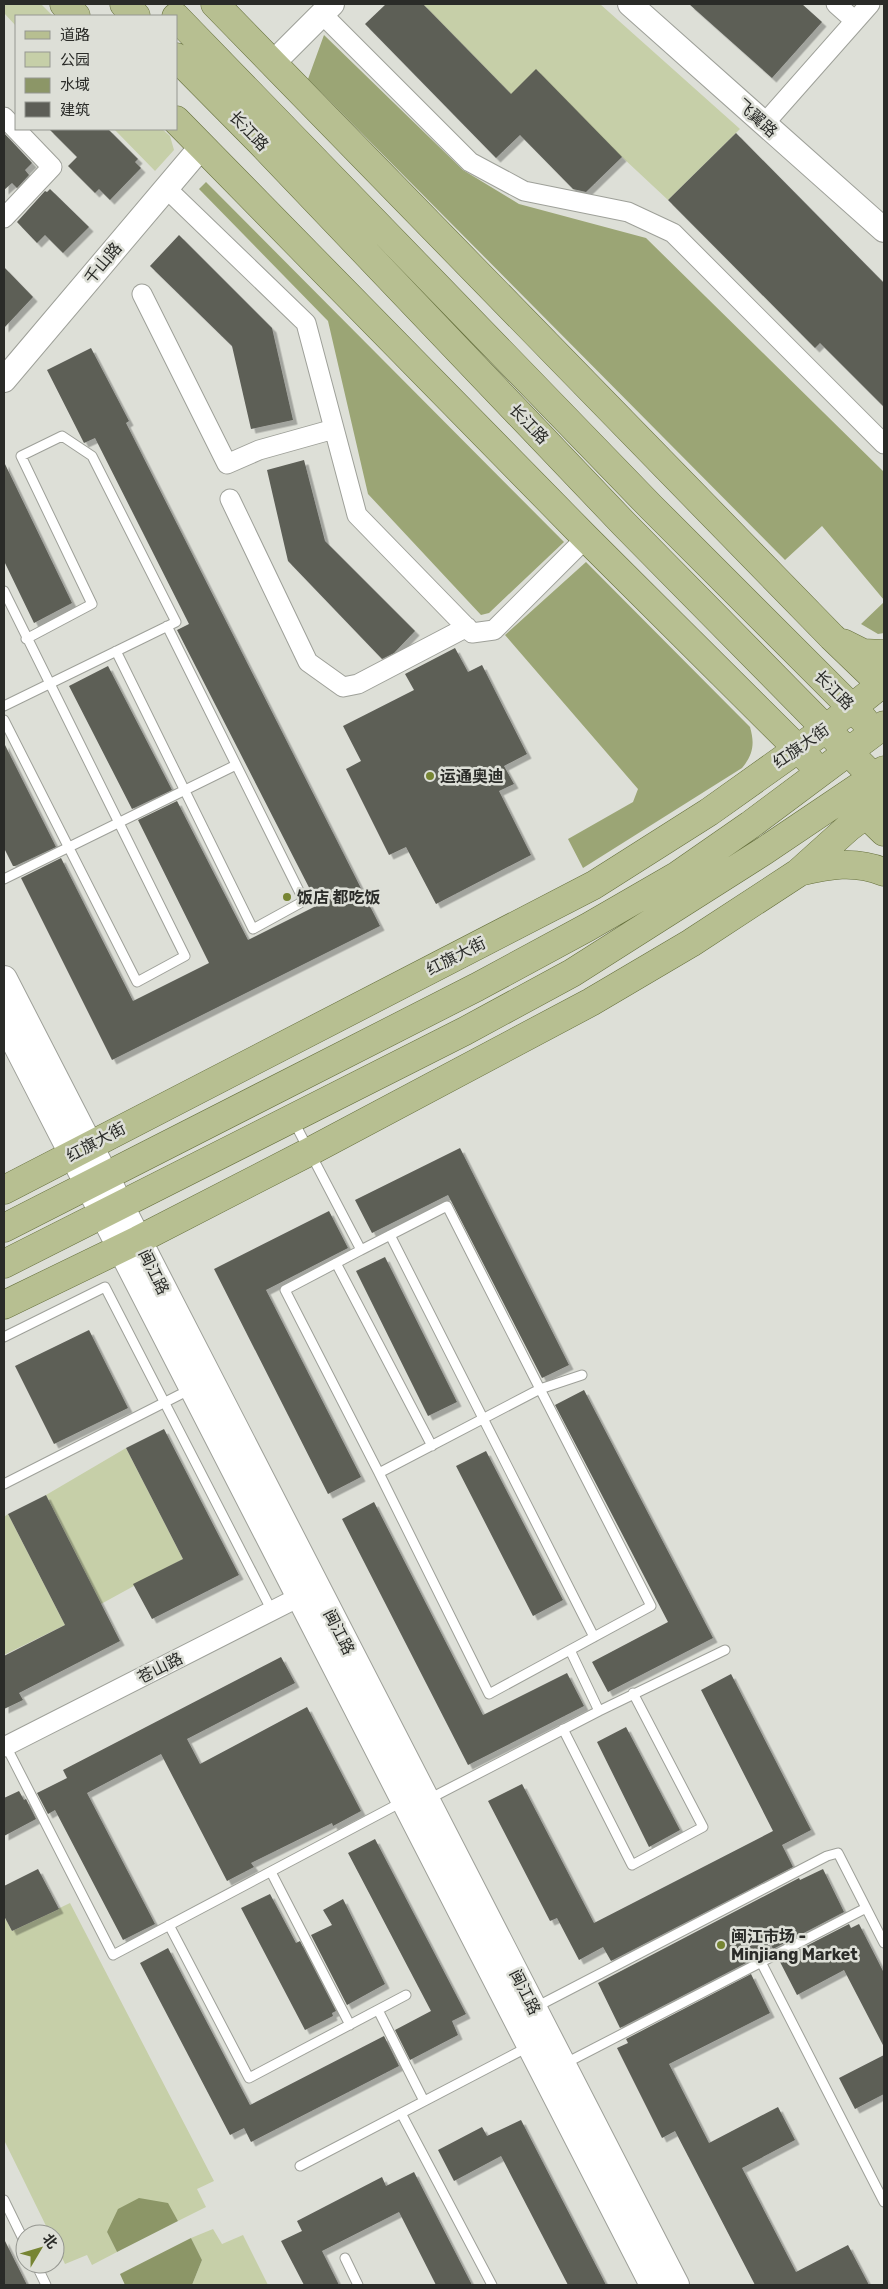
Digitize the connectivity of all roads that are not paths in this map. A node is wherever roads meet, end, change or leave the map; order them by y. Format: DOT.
graph roads {
  1 [pos="64,4"];
  2 [pos="124,4"];
  3 [pos="163,4"];
  4 [pos="215,4"];
  5 [pos="630,4"];
  6 [pos="836,4"];
  7 [pos="870,4"];
  8 [pos="327,9"];
  9 [pos="75,15"];
  10 [pos="135,15"];
  11 [pos="174,15"];
  12 [pos="178,19"];
  13 [pos="854,20"];
  14 [pos="178,59"];
  15 [pos="273,63"];
  16 [pos="4,117"];
  17 [pos="178,122"];
  18 [pos="764,124"];
  19 [pos="15,128"];
  20 [pos="16,130"];
  21 [pos="202,146"];
  22 [pos="166,188"];
  23 [pos="4,218"];
  24 [pos="884,230"];
  25 [pos="142,294"];
  26 [pos="4,380"];
  27 [pos="334,429"];
  28 [pos="884,444"];
  29 [pos="230,499"];
  30 [pos="586,538"];
  31 [pos="4,591"];
  32 [pos="167,626"];
  33 [pos="467,628"];
  34 [pos="832,637"];
  35 [pos="26,639"];
  36 [pos="116,651"];
  37 [pos="884,654"];
  38 [pos="48,684"];
  39 [pos="883,685"];
  40 [pos="739,688"];
  41 [pos="4,706"];
  42 [pos="852,708"];
  43 [pos="4,720"];
  44 [pos="827,728"];
  45 [pos="881,733"];
  46 [pos="798,749"];
  47 [pos="851,752"];
  48 [pos="236,764"];
  49 [pos="822,773"];
  50 [pos="751,782"];
  51 [pos="184,790"];
  52 [pos="847,797"];
  53 [pos="880,797"];
  54 [pos="118,824"];
  55 [pos="68,847"];
  56 [pos="884,872"];
  57 [pos="798,873"];
  58 [pos="4,879"];
  59 [pos="4,978"];
  60 [pos="4,1021"];
  61 [pos="292,1118"];
  62 [pos="81,1150"];
  63 [pos="309,1152"];
  64 [pos="96,1181"];
  65 [pos="4,1190"];
  66 [pos="111,1210"];
  67 [pos="4,1228"];
  68 [pos="390,1236"];
  69 [pos="128,1243"];
  70 [pos="360,1250"];
  71 [pos="336,1263"];
  72 [pos="4,1264"];
  73 [pos="4,1304"];
  74 [pos="4,1337"];
  75 [pos="582,1375"];
  76 [pos="200,1385"];
  77 [pos="540,1389"];
  78 [pos="166,1402"];
  79 [pos="484,1418"];
  80 [pos="432,1446"];
  81 [pos="379,1474"];
  82 [pos="4,1484"];
  83 [pos="308,1593"];
  84 [pos="272,1611"];
  85 [pos="594,1637"];
  86 [pos="570,1650"];
  87 [pos="725,1650"];
  88 [pos="633,1693"];
  89 [pos="599,1711"];
  90 [pos="564,1729"];
  91 [pos="5,1746"];
  92 [pos="417,1797"];
  93 [pos="271,1872"];
  94 [pos="866,1908"];
  95 [pos="170,1926"];
  96 [pos="884,1943"];
  97 [pos="761,1962"];
  98 [pos="406,1995"];
  99 [pos="534,2008"];
  100 [pos="378,2010"];
  101 [pos="350,2025"];
  102 [pos="538,2041"];
  103 [pos="563,2065"];
  104 [pos="424,2100"];
  105 [pos="401,2113"];
  106 [pos="300,2166"];
  107 [pos="4,2200"];
  108 [pos="884,2202"];
  109 [pos="16,2224"];
  110 [pos="345,2258"];
  111 [pos="358,2285"];
  112 [pos="492,2285"];
  113 [pos="653,2285"];
  114 [pos="676,2285"];
  1 -- 9 [label="main road"];
  2 -- 10 [label="main road"];
  3 -- 11 [label="main road, 长江路"];
  4 -- 15 [label="main road"];
  5 -- 18 [label="street, 飞翼路"];
  6 -- 13 [label="street"];
  7 -- 13 [label="street"];
  8 -- 15 [label="street"];
  8 -- 28 [label="street"];
  12 -- 42 [label="main road, 长江路"];
  13 -- 18 [label="street"];
  14 -- 44 [label="main road, 长江路"];
  15 -- 34 [label="main road"];
  16 -- 19 [label="street"];
  17 -- 21 [label="main road"];
  18 -- 24 [label="street, 飞翼路"];
  20 -- 23 [label="street"];
  21 -- 22 [label="street, 千山路"];
  21 -- 30 [label="main road"];
  22 -- 26 [label="street, 千山路"];
  22 -- 27 [label="street"];
  25 -- 27 [label="street"];
  27 -- 33 [label="street"];
  29 -- 33 [label="street"];
  30 -- 33 [label="street"];
  30 -- 40 [label="main road"];
  31 -- 35 [label="lane"];
  32 -- 35 [label="lane"];
  32 -- 36 [label="lane"];
  32 -- 48 [label="lane"];
  34 -- 37 [label="main road"];
  34 -- 39 [label="main road"];
  35 -- 38 [label="lane"];
  36 -- 38 [label="lane"];
  36 -- 51 [label="lane"];
  38 -- 41 [label="lane"];
  38 -- 54 [label="lane"];
  39 -- 42 [label="main road, 红旗大街"];
  40 -- 46 [label="main road"];
  40 -- 50 [label="main road"];
  42 -- 44 [label="main road, 红旗大街"];
  42 -- 45 [label="main road, 长江路"];
  43 -- 55 [label="lane"];
  44 -- 46 [label="main road, 红旗大街"];
  44 -- 47 [label="main road, 长江路"];
  45 -- 47 [label="main road, 红旗大街"];
  46 -- 49 [label="main road"];
  46 -- 50 [label="main road, 红旗大街"];
  47 -- 49 [label="main road, 红旗大街"];
  47 -- 53 [label="main road, 长江路"];
  48 -- 51 [label="lane"];
  48 -- 51 [label="lane"];
  49 -- 52 [label="main road"];
  49 -- 64 [label="main road, 红旗大街"];
  50 -- 62 [label="main road, 红旗大街"];
  51 -- 54 [label="lane"];
  52 -- 53 [label="main road"];
  52 -- 61 [label="main road"];
  53 -- 57 [label="main road"];
  54 -- 55 [label="lane"];
  54 -- 55 [label="lane"];
  55 -- 58 [label="lane"];
  56 -- 57 [label="main road"];
  57 -- 63 [label="main road"];
  59 -- 62 [label="main road, 闽江路"];
  60 -- 62 [label="main road, 闽江路"];
  61 -- 63 [label="lane"];
  61 -- 66 [label="main road"];
  62 -- 64 [label="main road, 闽江路"];
  62 -- 65 [label="main road, 红旗大街"];
  63 -- 69 [label="main road"];
  63 -- 70 [label="lane"];
  64 -- 66 [label="main road, 闽江路"];
  64 -- 67 [label="main road, 红旗大街"];
  66 -- 69 [label="main road, 闽江路"];
  66 -- 72 [label="main road"];
  68 -- 70 [label="lane"];
  68 -- 77 [label="lane"];
  68 -- 79 [label="lane"];
  69 -- 73 [label="main road"];
  69 -- 76 [label="main road, 闽江路"];
  70 -- 71 [label="lane"];
  71 -- 80 [label="lane"];
  71 -- 81 [label="lane"];
  74 -- 78 [label="lane"];
  75 -- 77 [label="lane"];
  76 -- 78 [label="lane"];
  76 -- 83 [label="main road, 闽江路"];
  77 -- 79 [label="lane"];
  77 -- 85 [label="lane"];
  78 -- 82 [label="lane"];
  78 -- 84 [label="lane"];
  79 -- 80 [label="lane"];
  79 -- 85 [label="lane"];
  80 -- 81 [label="lane"];
  81 -- 86 [label="lane"];
  83 -- 84 [label="street, 苍山路"];
  83 -- 92 [label="main road, 闽江路"];
  84 -- 91 [label="street, 苍山路"];
  85 -- 86 [label="lane"];
  86 -- 89 [label="lane"];
  87 -- 88 [label="lane"];
  88 -- 89 [label="lane"];
  88 -- 90 [label="lane"];
  89 -- 90 [label="lane"];
  90 -- 92 [label="lane"];
  91 -- 95 [label="lane"];
  92 -- 93 [label="lane"];
  92 -- 99 [label="main road, 闽江路"];
  92 -- 102 [label="main road, 闽江路"];
  93 -- 95 [label="lane"];
  93 -- 101 [label="lane"];
  94 -- 96 [label="lane"];
  94 -- 97 [label="lane"];
  94 -- 99 [label="lane"];
  95 -- 101 [label="lane"];
  97 -- 103 [label="lane"];
  97 -- 108 [label="lane"];
  98 -- 100 [label="lane"];
  99 -- 102 [label="main road, 闽江路"];
  100 -- 101 [label="lane"];
  100 -- 104 [label="lane"];
  102 -- 103 [label="main road, 闽江路"];
  102 -- 104 [label="lane"];
  102 -- 113 [label="main road, 闽江路"];
  103 -- 114 [label="main road, 闽江路"];
  104 -- 105 [label="lane"];
  105 -- 106 [label="lane"];
  105 -- 112 [label="lane"];
  107 -- 109 [label="lane"];
  110 -- 111 [label="lane"];
}
